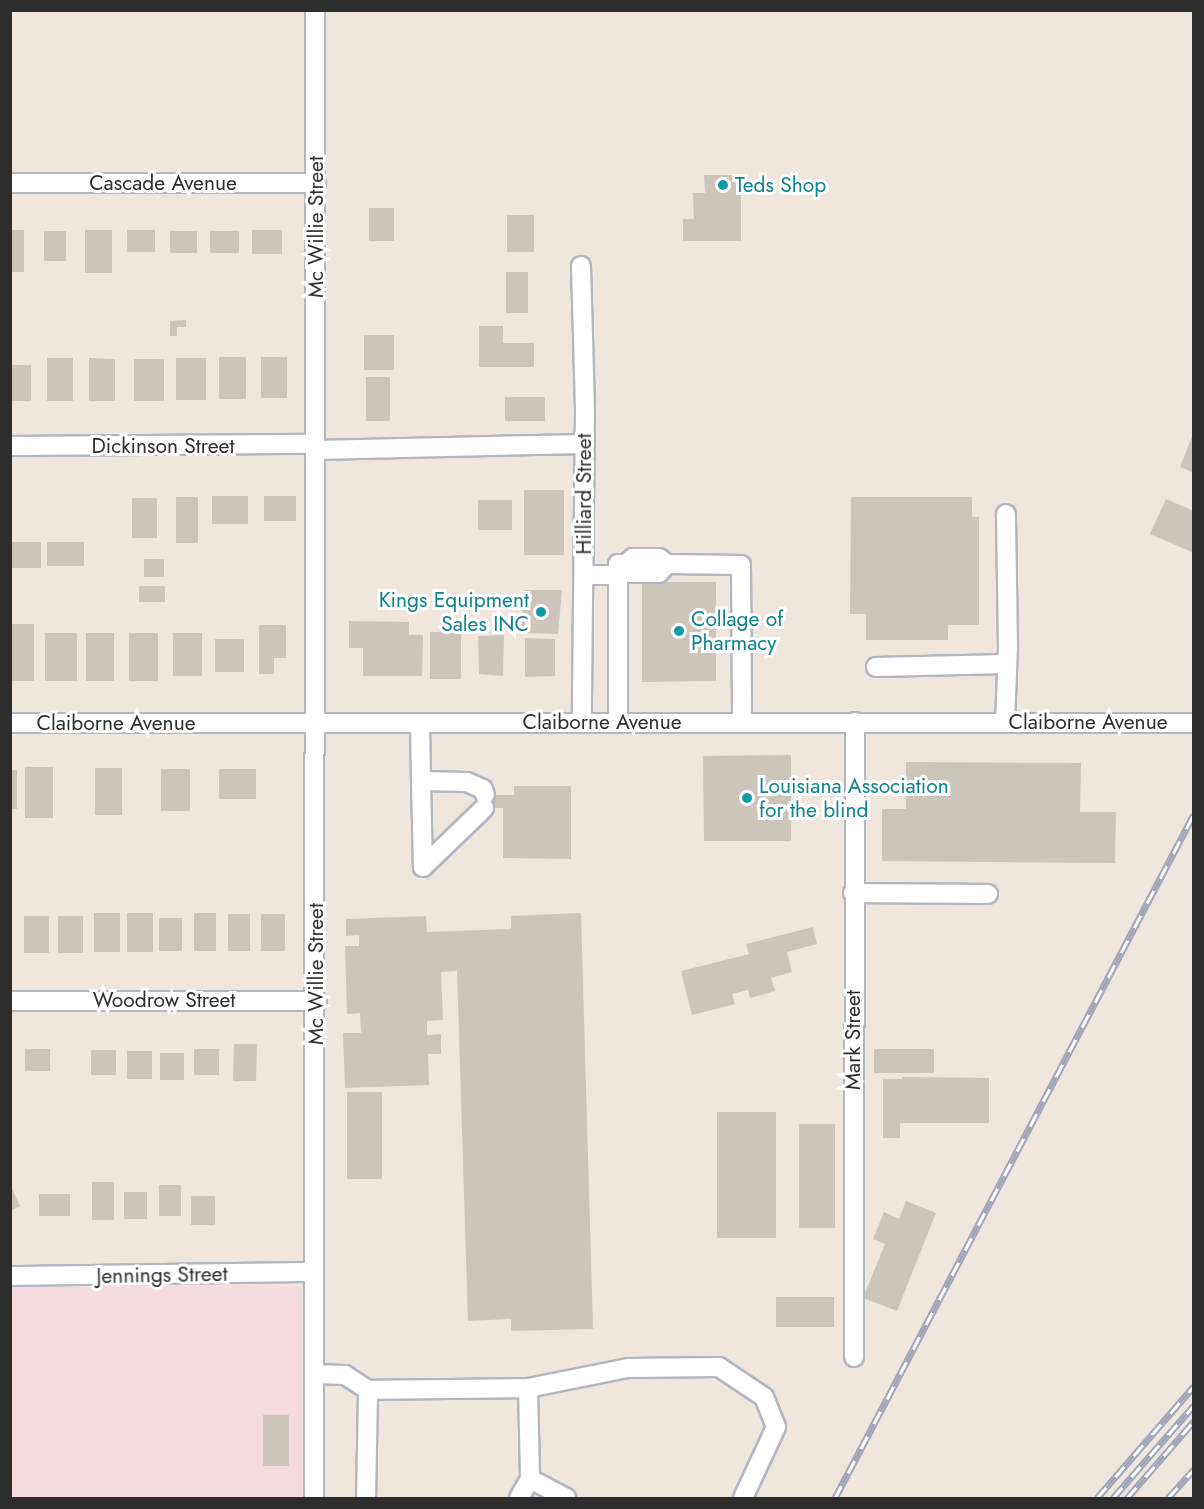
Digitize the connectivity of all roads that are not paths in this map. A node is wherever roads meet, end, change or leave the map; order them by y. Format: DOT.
graph roads {
  1 [pos="315,10"];
  2 [pos="10,183"];
  3 [pos="316,183"];
  4 [pos="581,266"];
  5 [pos="585,444"];
  6 [pos="10,446"];
  7 [pos="316,447"];
  8 [pos="1006,514"];
  9 [pos="622,569"];
  10 [pos="584,575"];
  11 [pos="1007,664"];
  12 [pos="876,667"];
  13 [pos="582,722"];
  14 [pos="618,722"];
  15 [pos="742,722"];
  16 [pos="855,722"];
  17 [pos="1005,722"];
  18 [pos="10,723"];
  19 [pos="316,723"];
  20 [pos="420,723"];
  21 [pos="1194,723"];
  22 [pos="421,781"];
  23 [pos="853,893"];
  24 [pos="988,894"];
  25 [pos="10,1001"];
  26 [pos="316,1001"];
  27 [pos="314,1272"];
  28 [pos="10,1276"];
  29 [pos="854,1358"];
  30 [pos="316,1374"];
  31 [pos="528,1388"];
  32 [pos="368,1390"];
  33 [pos="530,1479"];
  34 [pos="314,1498"];
  35 [pos="366,1498"];
  36 [pos="519,1498"];
  37 [pos="566,1498"];
  38 [pos="743,1498"];
  1 -- 3 [label="street, Mc Willie Street"];
  2 -- 3 [label="street, Cascade Avenue"];
  3 -- 7 [label="street, Mc Willie Street"];
  4 -- 5 [label="street, Hilliard Street"];
  5 -- 7 [label="street, Dickinson Street"];
  5 -- 10 [label="street, Hilliard Street"];
  6 -- 7 [label="street, Dickinson Street"];
  7 -- 19 [label="street, Mc Willie Street"];
  8 -- 11 [label="street"];
  9 -- 10 [label="street"];
  9 -- 14 [label="street"];
  9 -- 15 [label="street"];
  10 -- 13 [label="street, Hilliard Street"];
  11 -- 12 [label="street"];
  11 -- 17 [label="street"];
  13 -- 14 [label="street, Claiborne Avenue"];
  13 -- 20 [label="street, Claiborne Avenue"];
  14 -- 15 [label="street, Claiborne Avenue"];
  15 -- 16 [label="street, Claiborne Avenue"];
  16 -- 17 [label="street, Claiborne Avenue"];
  16 -- 23 [label="street, Mark Street"];
  17 -- 21 [label="street, Claiborne Avenue"];
  18 -- 19 [label="street, Claiborne Avenue"];
  19 -- 20 [label="street, Claiborne Avenue"];
  19 -- 26 [label="street, Mc Willie Street"];
  20 -- 22 [label="street"];
  22 -- 22 [label="street"];
  23 -- 24 [label="street"];
  23 -- 29 [label="street, Mark Street"];
  25 -- 26 [label="street, Woodrow Street"];
  26 -- 27 [label="street, Mc Willie Street"];
  27 -- 28 [label="street, Jennings Street"];
  27 -- 30 [label="street, Mc Willie Street"];
  30 -- 32 [label="street"];
  30 -- 34 [label="street, Mc Willie Street"];
  31 -- 32 [label="street"];
  31 -- 33 [label="street"];
  31 -- 38 [label="street"];
  32 -- 35 [label="street"];
  33 -- 36 [label="street"];
  33 -- 37 [label="street"];
}
